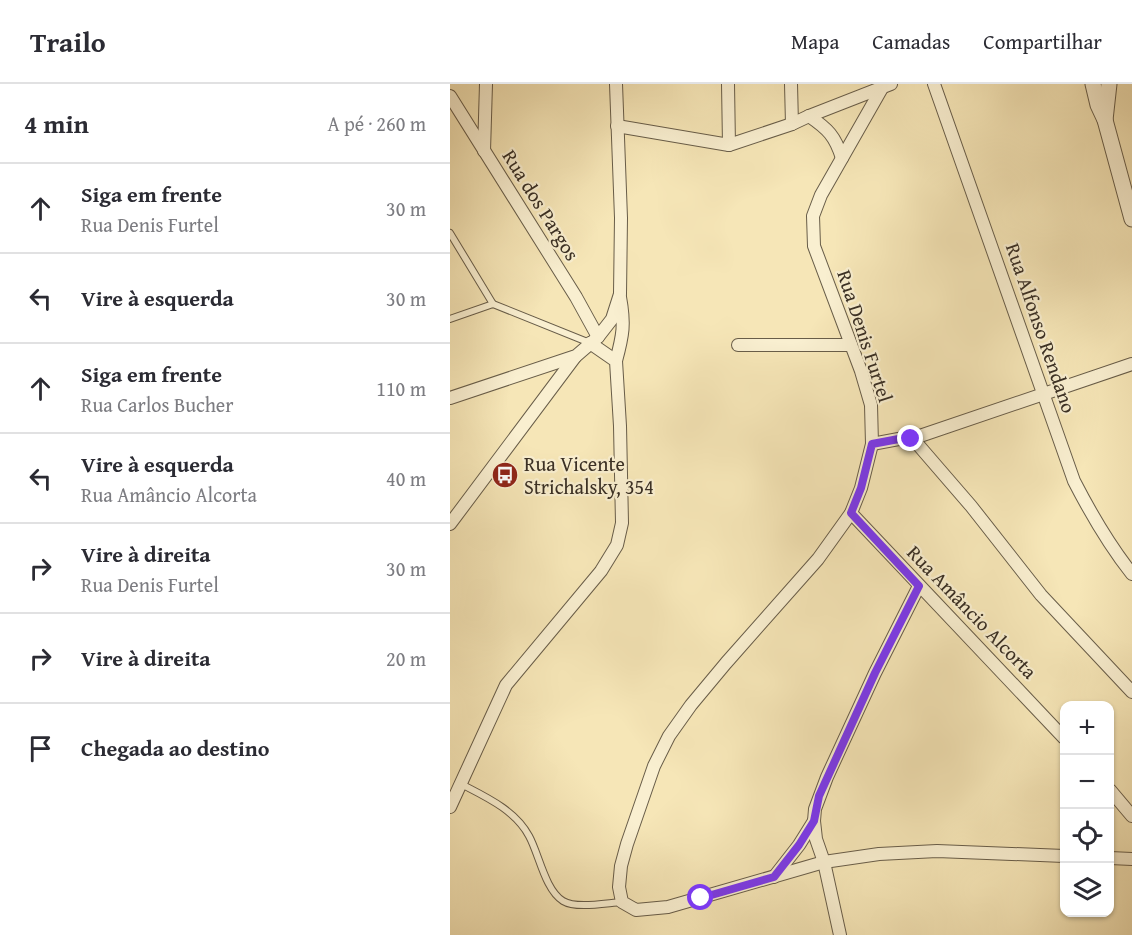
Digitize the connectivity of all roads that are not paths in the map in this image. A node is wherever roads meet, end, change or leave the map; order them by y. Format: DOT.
graph roads {
  1 [pos="486,84"];
  2 [pos="616,84"];
  3 [pos="728,84"];
  4 [pos="791,84"];
  5 [pos="934,84"];
  6 [pos="1093,84"];
  7 [pos="1109,84"];
  8 [pos="887,86"];
  9 [pos="450,96"];
  10 [pos="809,116"];
  11 [pos="1105,120"];
  12 [pos="792,124"];
  13 [pos="616,126"];
  14 [pos="729,145"];
  15 [pos="484,151"];
  16 [pos="842,158"];
  17 [pos="1132,219"];
  18 [pos="450,233"];
  19 [pos="620,294"];
  20 [pos="492,304"];
  21 [pos="450,319"];
  22 [pos="594,340"];
  23 [pos="738,345"];
  24 [pos="851,345"];
  25 [pos="576,356"];
  26 [pos="616,361"];
  27 [pos="1132,364"];
  28 [pos="1043,393"];
  29 [pos="450,398"];
  30 [pos="911,439"];
  31 [pos="872,444"];
  32 [pos="851,513"];
  33 [pos="450,524"];
  34 [pos="1132,574"];
  35 [pos="919,586"];
  36 [pos="1132,692"];
  37 [pos="1060,733"];
  38 [pos="460,783"];
  39 [pos="1114,795"];
  40 [pos="450,807"];
  41 [pos="1132,816"];
  42 [pos="814,821"];
  43 [pos="1060,856"];
  44 [pos="1114,858"];
  45 [pos="1132,859"];
  46 [pos="824,862"];
  47 [pos="774,877"];
  48 [pos="622,902"];
  49 [pos="840,935"];
  1 -- 15 [label="street"];
  2 -- 13 [label="street"];
  3 -- 14 [label="street"];
  4 -- 12 [label="street"];
  5 -- 28 [label="street, Rua Alfonso Rendano"];
  6 -- 11 [label="street"];
  7 -- 11 [label="street"];
  8 -- 10 [label="street"];
  8 -- 16 [label="street, Rua Denis Furtel"];
  9 -- 15 [label="street, Rua dos Pargos"];
  10 -- 12 [label="street"];
  10 -- 16 [label="street"];
  11 -- 17 [label="street"];
  12 -- 14 [label="street"];
  13 -- 14 [label="street"];
  13 -- 19 [label="street"];
  15 -- 22 [label="street, Rua dos Pargos"];
  16 -- 24 [label="street, Rua Denis Furtel"];
  18 -- 20 [label="lane"];
  19 -- 22 [label="street"];
  19 -- 26 [label="street"];
  20 -- 21 [label="lane"];
  20 -- 22 [label="lane"];
  22 -- 25 [label="street"];
  22 -- 26 [label="street"];
  23 -- 24 [label="street"];
  24 -- 31 [label="street, Rua Denis Furtel"];
  25 -- 29 [label="street"];
  25 -- 33 [label="street"];
  26 -- 38 [label="street"];
  27 -- 28 [label="street"];
  28 -- 30 [label="street"];
  28 -- 34 [label="street, Rua Alfonso Rendano"];
  30 -- 31 [label="street"];
  30 -- 36 [label="street"];
  31 -- 32 [label="street, Rua Denis Furtel"];
  32 -- 35 [label="street, Rua Amâncio Alcorta"];
  32 -- 48 [label="street, Rua Denis Furtel"];
  35 -- 37 [label="street, Rua Amâncio Alcorta"];
  35 -- 42 [label="street"];
  38 -- 40 [label="street"];
  38 -- 48 [label="lane"];
  39 -- 41 [label="street"];
  42 -- 46 [label="street"];
  42 -- 47 [label="street"];
  43 -- 46 [label="street"];
  44 -- 45 [label="street"];
  46 -- 47 [label="street"];
  46 -- 49 [label="street"];
  47 -- 48 [label="street"];
}
